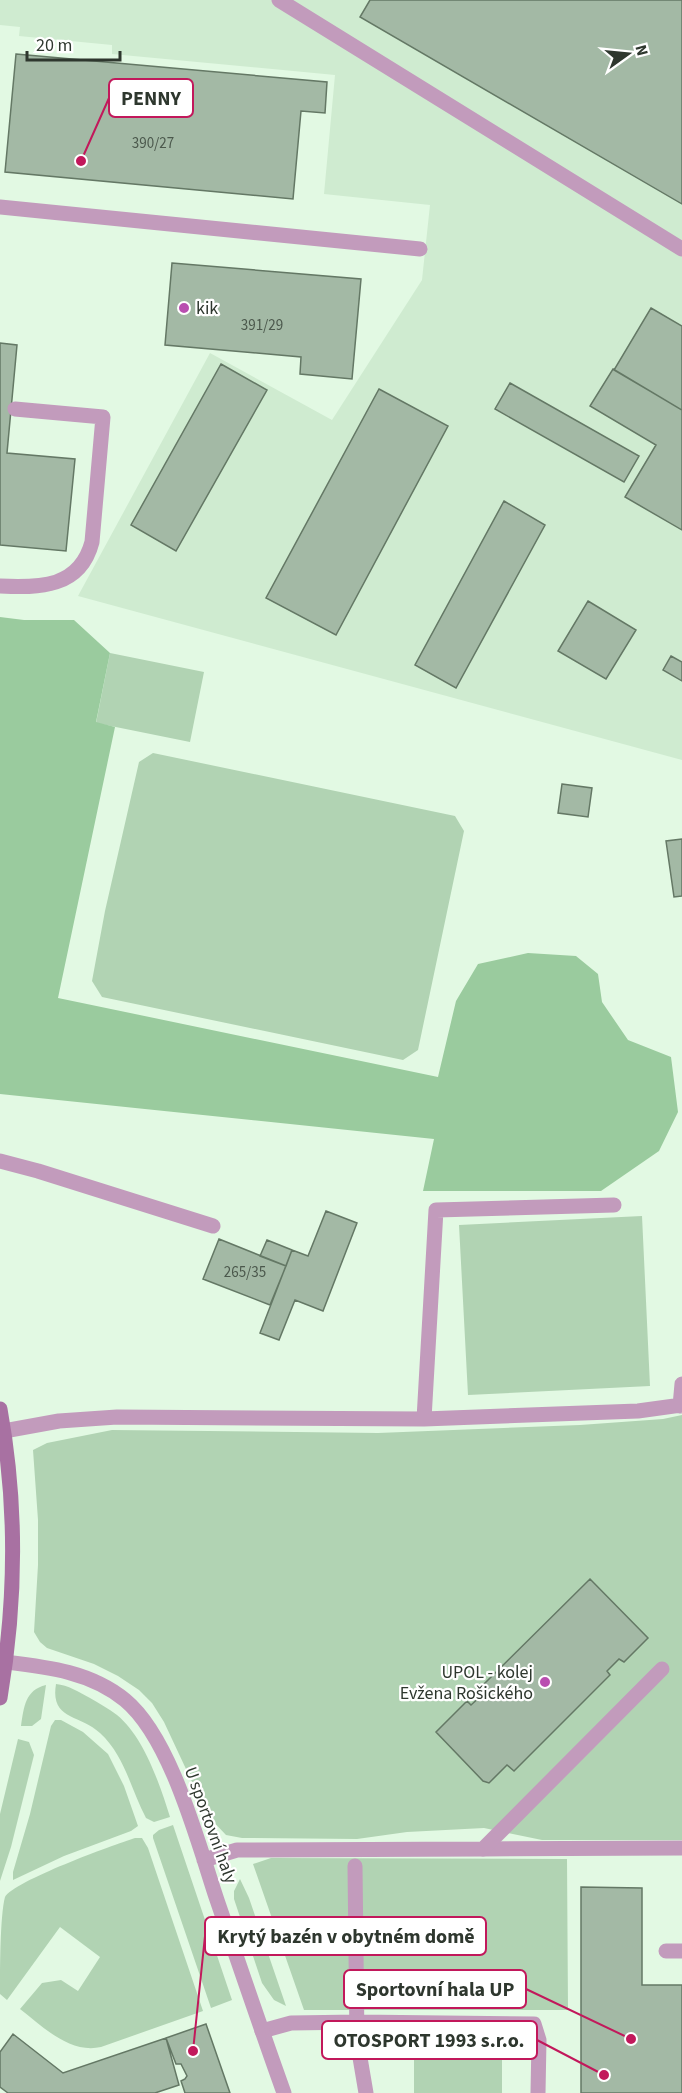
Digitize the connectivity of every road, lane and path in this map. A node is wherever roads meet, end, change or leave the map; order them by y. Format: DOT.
graph roads {
  1 [pos="279,0"];
  2 [pos="0,207"];
  3 [pos="420,249"];
  4 [pos="682,249"];
  5 [pos="15,409"];
  6 [pos="0,586"];
  7 [pos="0,1161"];
  8 [pos="614,1204"];
  9 [pos="213,1227"];
  10 [pos="682,1384"];
  11 [pos="681,1405"];
  12 [pos="0,1409"];
  13 [pos="424,1419"];
  14 [pos="4,1431"];
  15 [pos="5,1485"];
  16 [pos="6,1662"];
  17 [pos="662,1669"];
  18 [pos="0,1698"];
  19 [pos="682,1848"];
  20 [pos="483,1849"];
  21 [pos="204,1860"];
  22 [pos="356,1866"];
  23 [pos="666,1951"];
  24 [pos="682,1951"];
  25 [pos="357,2022"];
  26 [pos="262,2031"];
  27 [pos="284,2093"];
  28 [pos="366,2093"];
  29 [pos="538,2093"];
  1 -- 4 [label="street"];
  2 -- 3 [label="street"];
  5 -- 6 [label="street"];
  7 -- 9 [label="street"];
  8 -- 13 [label="street"];
  10 -- 11 [label="street"];
  11 -- 13 [label="street"];
  12 -- 14 [label="main road"];
  13 -- 14 [label="street"];
  14 -- 15 [label="main road"];
  15 -- 16 [label="main road"];
  16 -- 18 [label="main road"];
  16 -- 21 [label="street, U sportovní haly"];
  17 -- 20 [label="street"];
  19 -- 20 [label="street"];
  20 -- 21 [label="street"];
  21 -- 26 [label="street, U sportovní haly"];
  22 -- 25 [label="street"];
  23 -- 24 [label="street"];
  25 -- 26 [label="street"];
  25 -- 28 [label="street"];
  25 -- 29 [label="street"];
  26 -- 27 [label="street, U sportovní haly"];
}
